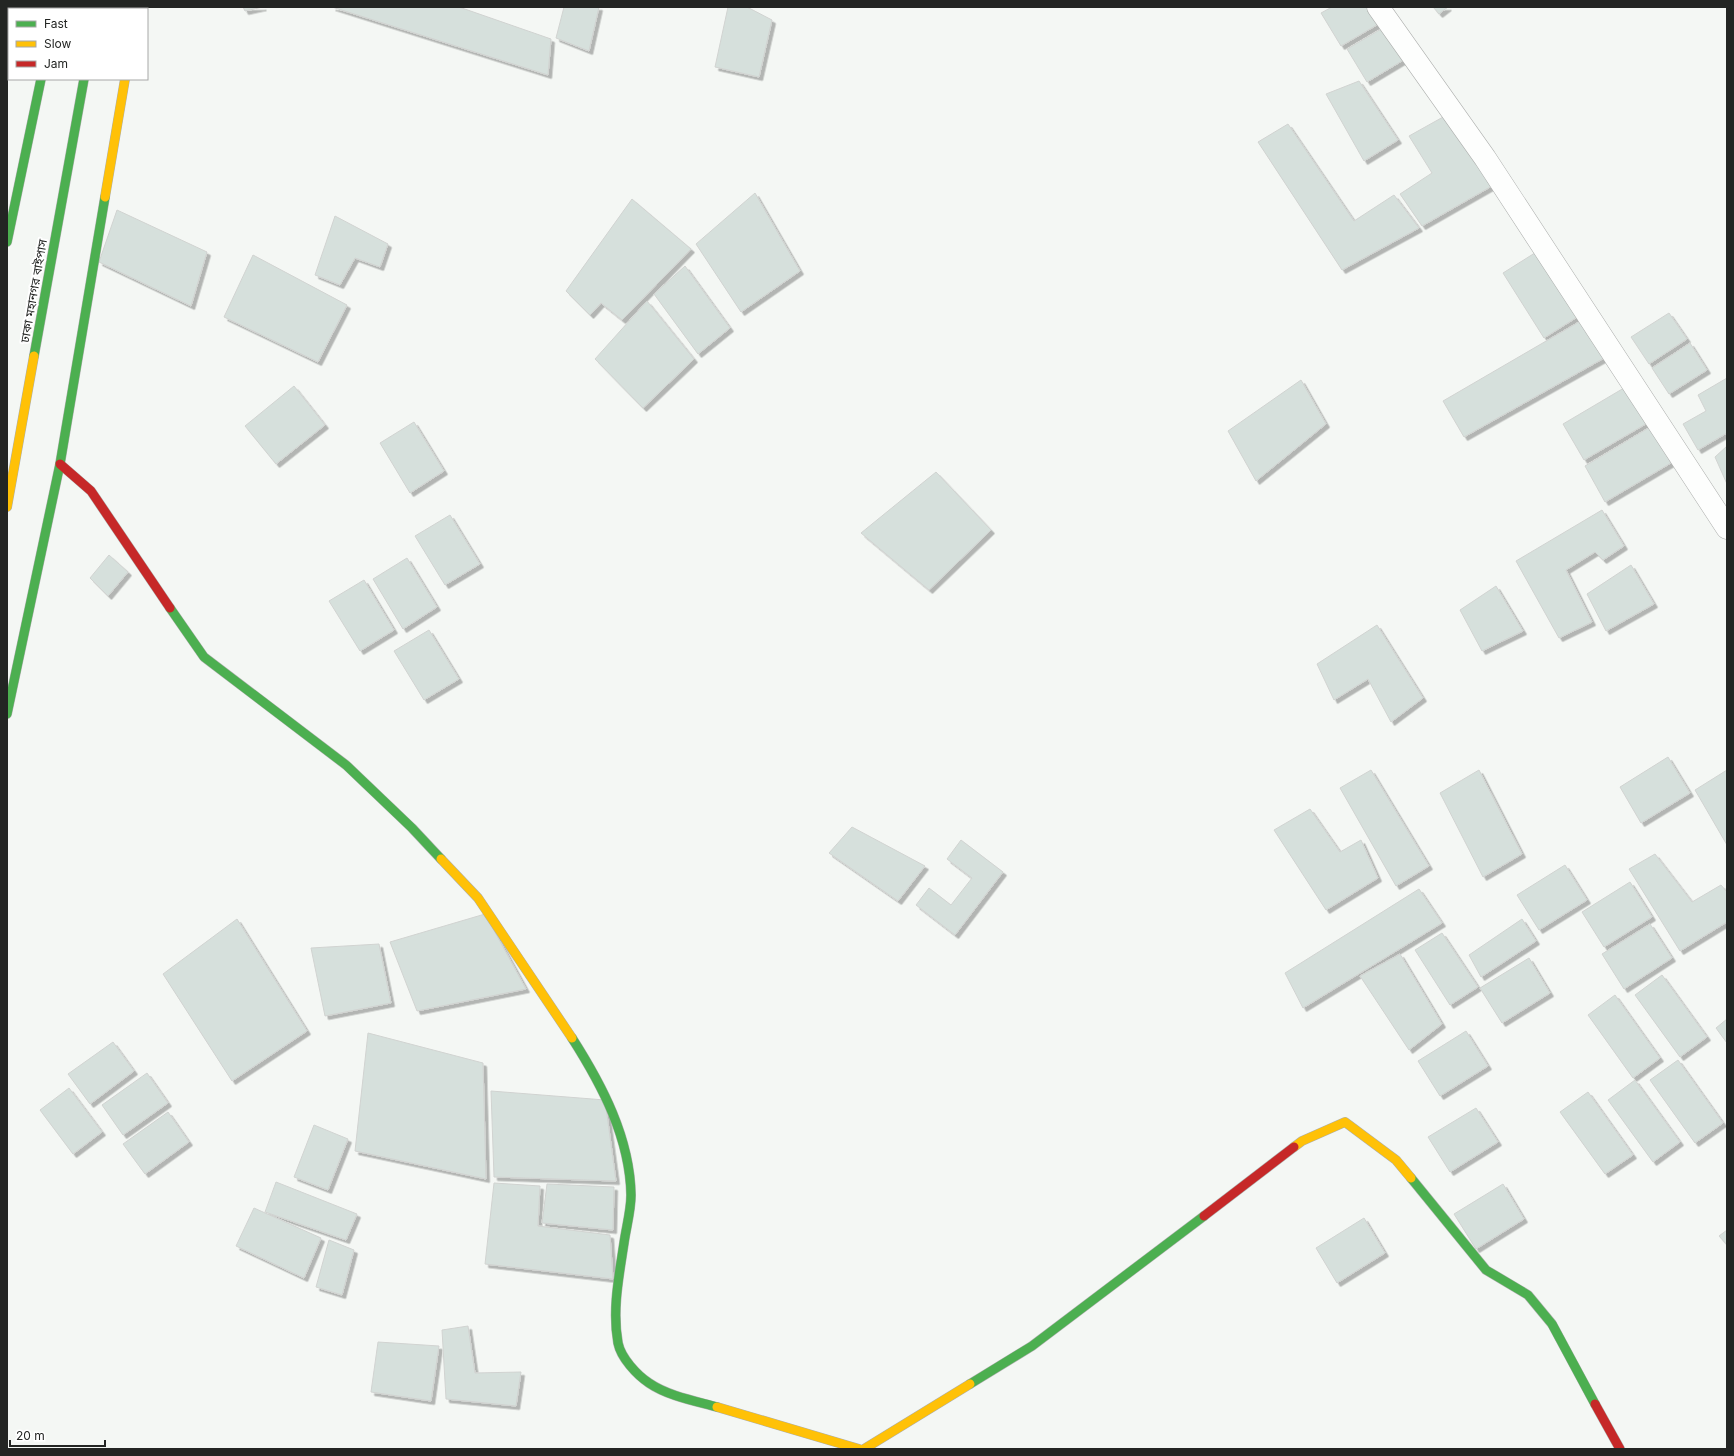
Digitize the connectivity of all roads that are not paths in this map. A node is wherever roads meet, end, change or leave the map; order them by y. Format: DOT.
graph roads {
  1 [pos="1378,7"];
  2 [pos="8,43"];
  3 [pos="7,52"];
  4 [pos="41,80"];
  5 [pos="84,80"];
  6 [pos="125,80"];
  7 [pos="7,242"];
  8 [pos="60,464"];
  9 [pos="7,507"];
  10 [pos="1727,528"];
  11 [pos="7,714"];
  12 [pos="859,1449"];
  13 [pos="864,1449"];
  14 [pos="1620,1449"];
  1 -- 10 [label="street"];
  2 -- 3 [label="main road"];
  4 -- 7 [label="main road"];
  5 -- 9 [label="main road, ঢাকা মহানগর বাইপাস"];
  6 -- 8 [label="main road"];
  8 -- 11 [label="main road"];
  8 -- 12 [label="main road"];
  13 -- 14 [label="main road"];
}
